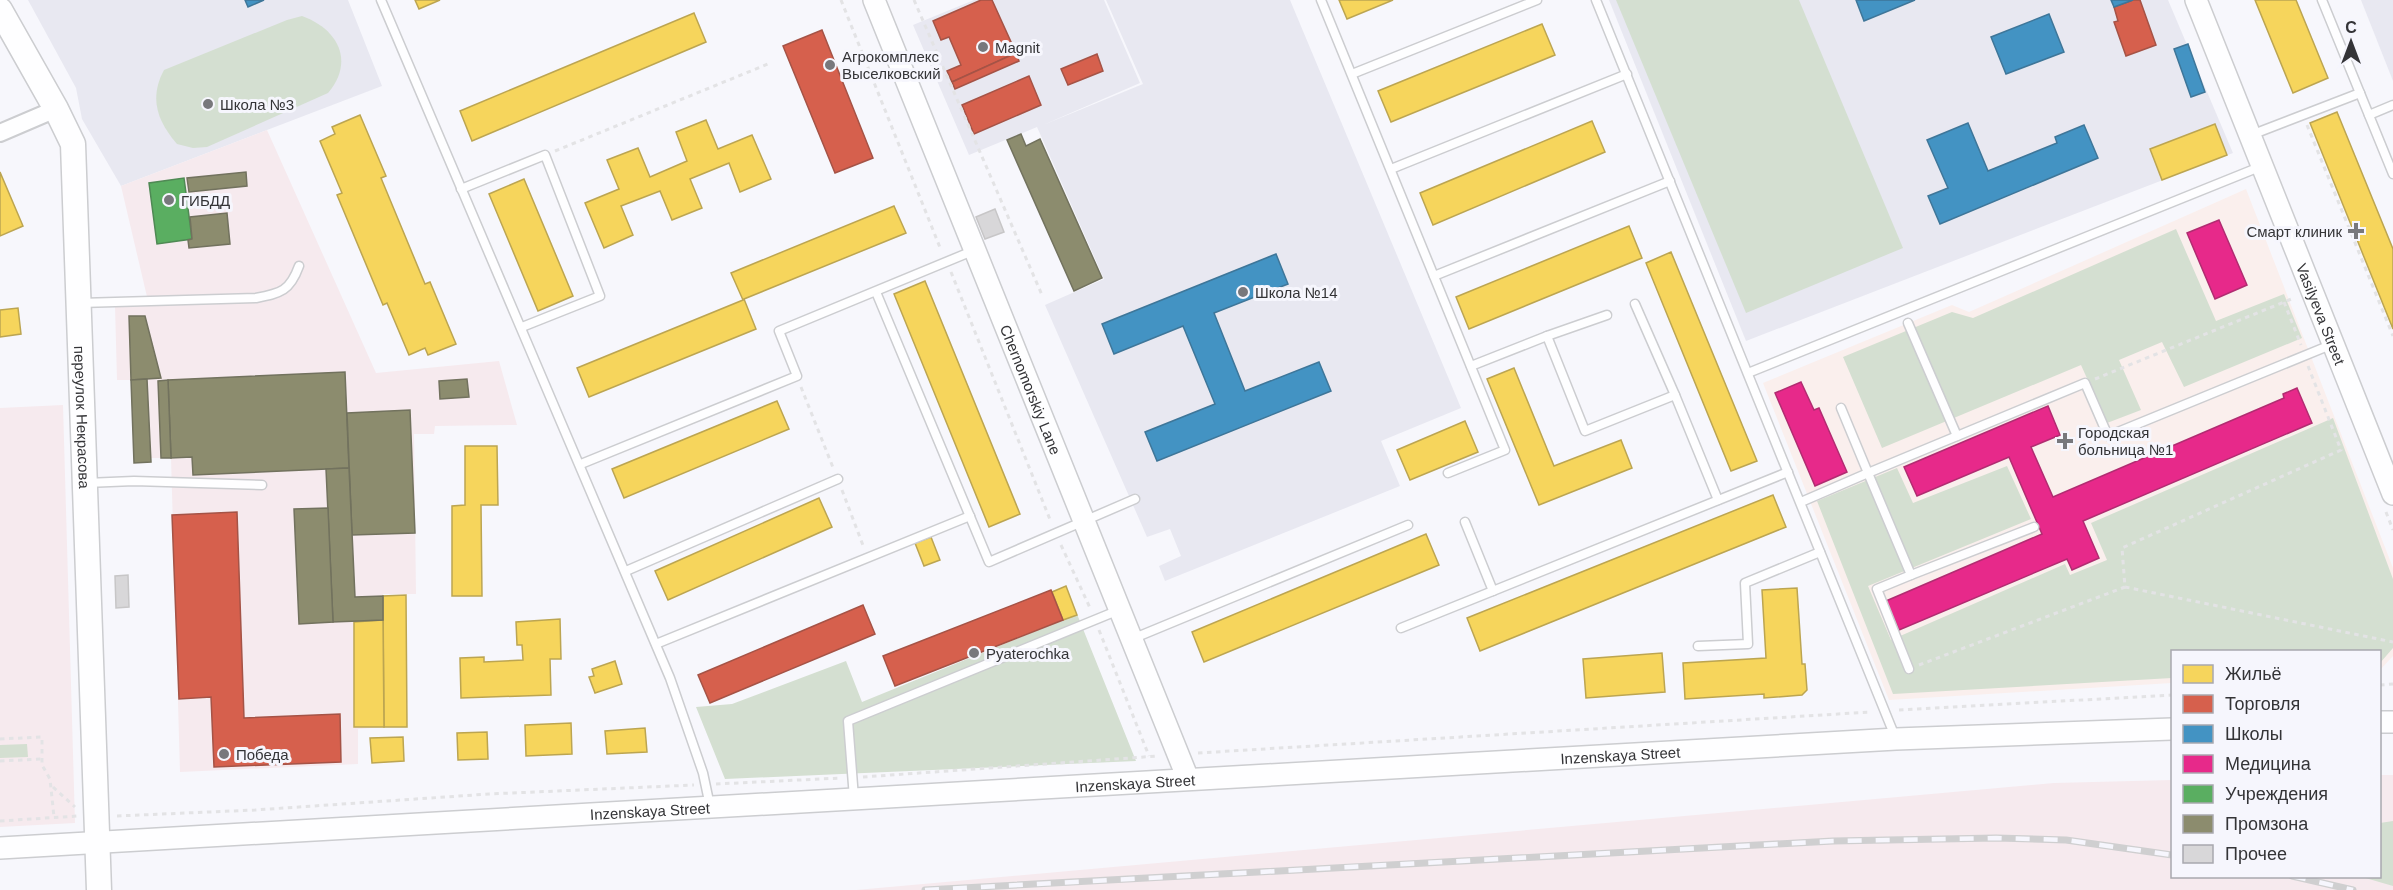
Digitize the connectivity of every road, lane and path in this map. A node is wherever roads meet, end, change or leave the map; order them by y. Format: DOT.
graph roads {
  1 [pos="381,0"];
  2 [pos="841,0"];
  3 [pos="874,0"];
  4 [pos="914,0"];
  5 [pos="1322,0"];
  6 [pos="1537,0"];
  7 [pos="1596,0"];
  8 [pos="2196,0"];
  9 [pos="2322,0"];
  10 [pos="0,10"];
  11 [pos="768,64"];
  12 [pos="1352,74"];
  13 [pos="1627,74"];
  14 [pos="2360,93"];
  15 [pos="2393,105"];
  16 [pos="56,109"];
  17 [pos="2369,115"];
  18 [pos="2305,122"];
  19 [pos="0,133"];
  20 [pos="2251,135"];
  21 [pos="546,155"];
  22 [pos="2263,165"];
  23 [pos="1391,169"];
  24 [pos="2393,174"];
  25 [pos="1670,181"];
  26 [pos="461,189"];
  27 [pos="976,250"];
  28 [pos="946,262"];
  29 [pos="299,266"];
  30 [pos="1434,276"];
  31 [pos="876,292"];
  32 [pos="1042,294"];
  33 [pos="2302,295"];
  34 [pos="2284,302"];
  35 [pos="80,303"];
  36 [pos="1635,304"];
  37 [pos="1607,315"];
  38 [pos="1908,323"];
  39 [pos="522,327"];
  40 [pos="1547,336"];
  41 [pos="2393,336"];
  42 [pos="2334,344"];
  43 [pos="2305,356"];
  44 [pos="1471,366"];
  45 [pos="1748,373"];
  46 [pos="2085,383"];
  47 [pos="1675,395"];
  48 [pos="1841,408"];
  49 [pos="1957,436"];
  50 [pos="580,464"];
  51 [pos="1788,472"];
  52 [pos="1448,473"];
  53 [pos="1868,473"];
  54 [pos="838,479"];
  55 [pos="84,483"];
  56 [pos="262,484"];
  57 [pos="2393,494"];
  58 [pos="1135,499"];
  59 [pos="1718,500"];
  60 [pos="1800,502"];
  61 [pos="970,516"];
  62 [pos="1084,520"];
  63 [pos="1465,522"];
  64 [pos="1408,525"];
  65 [pos="2034,527"];
  66 [pos="1055,533"];
  67 [pos="1821,552"];
  68 [pos="626,571"];
  69 [pos="1911,575"];
  70 [pos="2125,587"];
  71 [pos="1493,591"];
  72 [pos="1120,609"];
  73 [pos="1095,620"];
  74 [pos="1401,628"];
  75 [pos="1131,639"];
  76 [pos="2393,642"];
  77 [pos="656,644"];
  78 [pos="1698,646"];
  79 [pos="1910,669"];
  80 [pos="2171,696"];
  81 [pos="1885,711"];
  82 [pos="2171,729"];
  83 [pos="0,739"];
  84 [pos="1896,739"];
  85 [pos="1178,754"];
  86 [pos="1149,756"];
  87 [pos="42,759"];
  88 [pos="0,761"];
  89 [pos="1188,779"];
  90 [pos="705,785"];
  91 [pos="51,786"];
  92 [pos="853,788"];
  93 [pos="710,807"];
  94 [pos="97,816"];
  95 [pos="54,817"];
  96 [pos="0,821"];
  97 [pos="97,842"];
  98 [pos="0,848"];
  99 [pos="99,890"];
  1 -- 26 [label="lane"];
  2 -- 28 [label="path"];
  3 -- 27 [label="street, Chernomorskiy Lane"];
  4 -- 32 [label="path"];
  5 -- 12 [label="lane"];
  6 -- 12 [label="lane"];
  7 -- 13 [label="lane"];
  8 -- 20 [label="street, Vasilyeva Street"];
  9 -- 14 [label="lane"];
  10 -- 16 [label="main road, переулок Некрасова"];
  11 -- 21 [label="path"];
  12 -- 23 [label="lane"];
  13 -- 23 [label="lane"];
  13 -- 25 [label="lane"];
  14 -- 17 [label="lane"];
  14 -- 20 [label="lane"];
  15 -- 17 [label="lane"];
  16 -- 19 [label="street"];
  16 -- 35 [label="main road, переулок Некрасова"];
  17 -- 24 [label="lane"];
  18 -- 41 [label="path"];
  20 -- 22 [label="street, Vasilyeva Street"];
  21 -- 26 [label="lane"];
  21 -- 39 [label="lane"];
  22 -- 42 [label="street, Vasilyeva Street"];
  22 -- 45 [label="lane"];
  23 -- 30 [label="lane"];
  25 -- 30 [label="lane"];
  25 -- 45 [label="lane"];
  26 -- 39 [label="lane"];
  27 -- 28 [label="lane"];
  27 -- 62 [label="street, Chernomorskiy Lane"];
  28 -- 31 [label="lane"];
  28 -- 66 [label="path"];
  29 -- 35 [label="lane"];
  30 -- 44 [label="lane"];
  31 -- 50 [label="lane"];
  31 -- 61 [label="lane"];
  33 -- 34 [label="path"];
  34 -- 43 [label="path"];
  34 -- 46 [label="path"];
  35 -- 55 [label="main road, переулок Некрасова"];
  36 -- 47 [label="lane"];
  37 -- 40 [label="lane"];
  38 -- 49 [label="lane"];
  39 -- 50 [label="lane"];
  40 -- 44 [label="lane"];
  40 -- 47 [label="lane"];
  42 -- 43 [label="lane"];
  42 -- 57 [label="street, Vasilyeva Street"];
  43 -- 46 [label="lane"];
  43 -- 70 [label="path"];
  44 -- 52 [label="lane"];
  45 -- 51 [label="lane"];
  46 -- 49 [label="lane"];
  47 -- 59 [label="lane"];
  48 -- 53 [label="lane"];
  49 -- 53 [label="lane"];
  50 -- 68 [label="lane"];
  51 -- 59 [label="lane"];
  51 -- 60 [label="lane"];
  53 -- 60 [label="lane"];
  53 -- 69 [label="lane"];
  54 -- 68 [label="lane"];
  55 -- 56 [label="lane"];
  55 -- 94 [label="main road, переулок Некрасова"];
  58 -- 62 [label="lane"];
  59 -- 71 [label="lane"];
  60 -- 67 [label="lane"];
  61 -- 66 [label="lane"];
  61 -- 77 [label="lane"];
  62 -- 66 [label="lane"];
  62 -- 72 [label="street, Chernomorskiy Lane"];
  63 -- 71 [label="lane"];
  64 -- 75 [label="lane"];
  65 -- 69 [label="lane"];
  66 -- 73 [label="path"];
  67 -- 78 [label="lane"];
  67 -- 81 [label="lane"];
  68 -- 77 [label="lane"];
  69 -- 79 [label="lane"];
  70 -- 76 [label="path"];
  70 -- 79 [label="path"];
  71 -- 74 [label="lane"];
  72 -- 73 [label="lane"];
  72 -- 75 [label="street, Chernomorskiy Lane"];
  73 -- 86 [label="path"];
  73 -- 92 [label="lane"];
  75 -- 85 [label="street, Chernomorskiy Lane"];
  77 -- 90 [label="lane"];
  80 -- 81 [label="path"];
  81 -- 84 [label="lane"];
  81 -- 85 [label="path"];
  82 -- 84 [label="street, Inzenskaya Street"];
  83 -- 87 [label="path"];
  84 -- 89 [label="street, Inzenskaya Street"];
  85 -- 86 [label="path"];
  85 -- 89 [label="street, Chernomorskiy Lane"];
  86 -- 92 [label="path"];
  87 -- 88 [label="path"];
  87 -- 91 [label="path"];
  89 -- 92 [label="street, Inzenskaya Street"];
  90 -- 92 [label="path"];
  90 -- 93 [label="lane"];
  90 -- 94 [label="path"];
  91 -- 95 [label="path"];
  91 -- 95 [label="path"];
  92 -- 93 [label="street, Inzenskaya Street"];
  93 -- 97 [label="street, Inzenskaya Street"];
  94 -- 97 [label="main road, переулок Некрасова"];
  95 -- 96 [label="path"];
  97 -- 98 [label="street, Inzenskaya Street"];
  97 -- 99 [label="main road, переулок Некрасова"];
}
